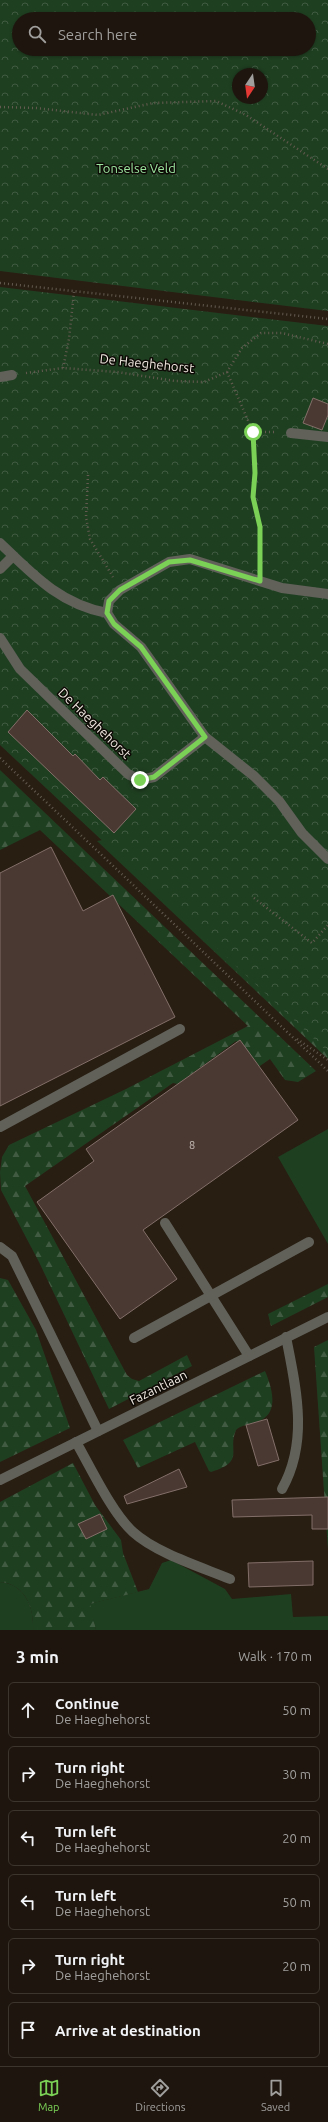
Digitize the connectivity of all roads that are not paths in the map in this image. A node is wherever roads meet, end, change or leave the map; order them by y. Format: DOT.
graph roads {
  1 [pos="12,375"];
  2 [pos="0,377"];
  3 [pos="291,433"];
  4 [pos="328,437"];
  5 [pos="0,543"];
  6 [pos="13,556"];
  7 [pos="0,569"];
  8 [pos="328,594"];
  9 [pos="107,613"];
  10 [pos="0,638"];
  11 [pos="205,737"];
  12 [pos="328,859"];
  13 [pos="180,1029"];
  14 [pos="0,1126"];
  15 [pos="164,1223"];
  16 [pos="309,1242"];
  17 [pos="0,1247"];
  18 [pos="211,1296"];
  19 [pos="328,1317"];
  20 [pos="286,1337"];
  21 [pos="134,1338"];
  22 [pos="249,1356"];
  23 [pos="98,1431"];
  24 [pos="76,1442"];
  25 [pos="0,1480"];
  26 [pos="282,1489"];
  27 [pos="230,1579"];
  1 -- 2 [label="street"];
  3 -- 4 [label="street"];
  5 -- 6 [label="street"];
  6 -- 7 [label="street"];
  6 -- 9 [label="street"];
  8 -- 9 [label="street"];
  9 -- 11 [label="street"];
  10 -- 11 [label="street, De Haeghehorst"];
  11 -- 12 [label="street"];
  13 -- 14 [label="street"];
  15 -- 18 [label="street"];
  16 -- 18 [label="street"];
  17 -- 23 [label="street"];
  18 -- 21 [label="street"];
  18 -- 22 [label="street"];
  19 -- 20 [label="street, Fazantlaan"];
  20 -- 22 [label="street, Fazantlaan"];
  20 -- 26 [label="street"];
  22 -- 23 [label="street, Fazantlaan"];
  23 -- 24 [label="street, Fazantlaan"];
  24 -- 25 [label="street, Fazantlaan"];
  24 -- 27 [label="street"];
}
